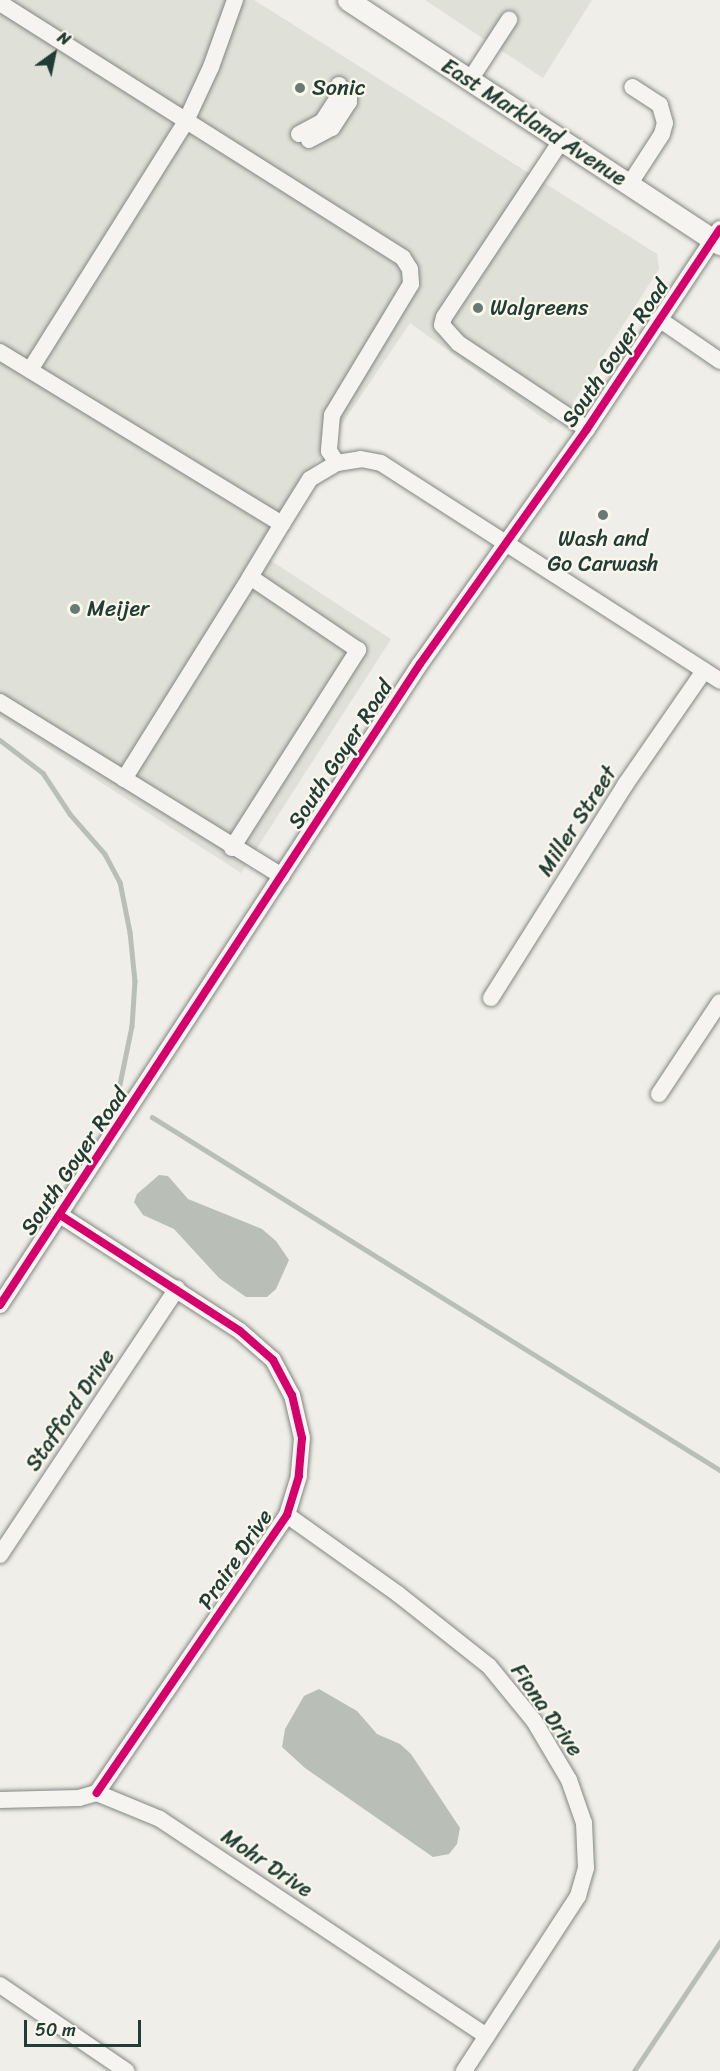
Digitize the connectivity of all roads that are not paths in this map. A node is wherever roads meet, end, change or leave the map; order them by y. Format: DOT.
graph roads {
  1 [pos="235,0"];
  2 [pos="348,0"];
  3 [pos="0,3"];
  4 [pos="508,20"];
  5 [pos="470,80"];
  6 [pos="632,87"];
  7 [pos="344,88"];
  8 [pos="186,121"];
  9 [pos="304,137"];
  10 [pos="561,141"];
  11 [pos="629,185"];
  12 [pos="718,238"];
  13 [pos="659,319"];
  14 [pos="0,352"];
  15 [pos="720,361"];
  16 [pos="30,370"];
  17 [pos="587,429"];
  18 [pos="337,464"];
  19 [pos="282,524"];
  20 [pos="506,543"];
  21 [pos="250,577"];
  22 [pos="704,671"];
  23 [pos="720,681"];
  24 [pos="0,702"];
  25 [pos="124,779"];
  26 [pos="232,848"];
  27 [pos="282,876"];
  28 [pos="491,998"];
  29 [pos="720,1002"];
  30 [pos="659,1094"];
  31 [pos="60,1215"];
  32 [pos="177,1289"];
  33 [pos="0,1305"];
  34 [pos="288,1515"];
  35 [pos="0,1555"];
  36 [pos="97,1793"];
  37 [pos="0,1800"];
  38 [pos="0,1985"];
  39 [pos="487,2036"];
  40 [pos="126,2071"];
  41 [pos="464,2071"];
  1 -- 8 [label="street"];
  2 -- 5 [label="main road, East Markland Avenue"];
  3 -- 8 [label="street"];
  4 -- 5 [label="street"];
  5 -- 10 [label="main road, East Markland Avenue"];
  6 -- 11 [label="street"];
  7 -- 9 [label="street"];
  8 -- 16 [label="street"];
  8 -- 18 [label="street"];
  10 -- 11 [label="main road, East Markland Avenue"];
  10 -- 17 [label="street"];
  11 -- 12 [label="main road, East Markland Avenue"];
  12 -- 13 [label="street, South Goyer Road"];
  13 -- 15 [label="street"];
  13 -- 17 [label="street, South Goyer Road"];
  14 -- 16 [label="street"];
  16 -- 19 [label="street"];
  17 -- 20 [label="street, South Goyer Road"];
  18 -- 19 [label="street"];
  18 -- 20 [label="street"];
  19 -- 21 [label="street"];
  20 -- 22 [label="street"];
  20 -- 27 [label="street, South Goyer Road"];
  21 -- 25 [label="street"];
  21 -- 26 [label="street"];
  22 -- 23 [label="street"];
  22 -- 28 [label="street, Miller Street"];
  24 -- 25 [label="street"];
  25 -- 26 [label="street"];
  26 -- 27 [label="street"];
  27 -- 31 [label="street, South Goyer Road"];
  29 -- 30 [label="street"];
  31 -- 32 [label="street, Praire Drive"];
  31 -- 33 [label="street, South Goyer Road"];
  32 -- 34 [label="street, Praire Drive"];
  32 -- 35 [label="street, Stafford Drive"];
  34 -- 36 [label="street, Praire Drive"];
  34 -- 39 [label="street, Fiona Drive"];
  36 -- 37 [label="street"];
  36 -- 39 [label="street, Mohr Drive"];
  38 -- 40 [label="street"];
  39 -- 41 [label="street, Fiona Drive"];
}
